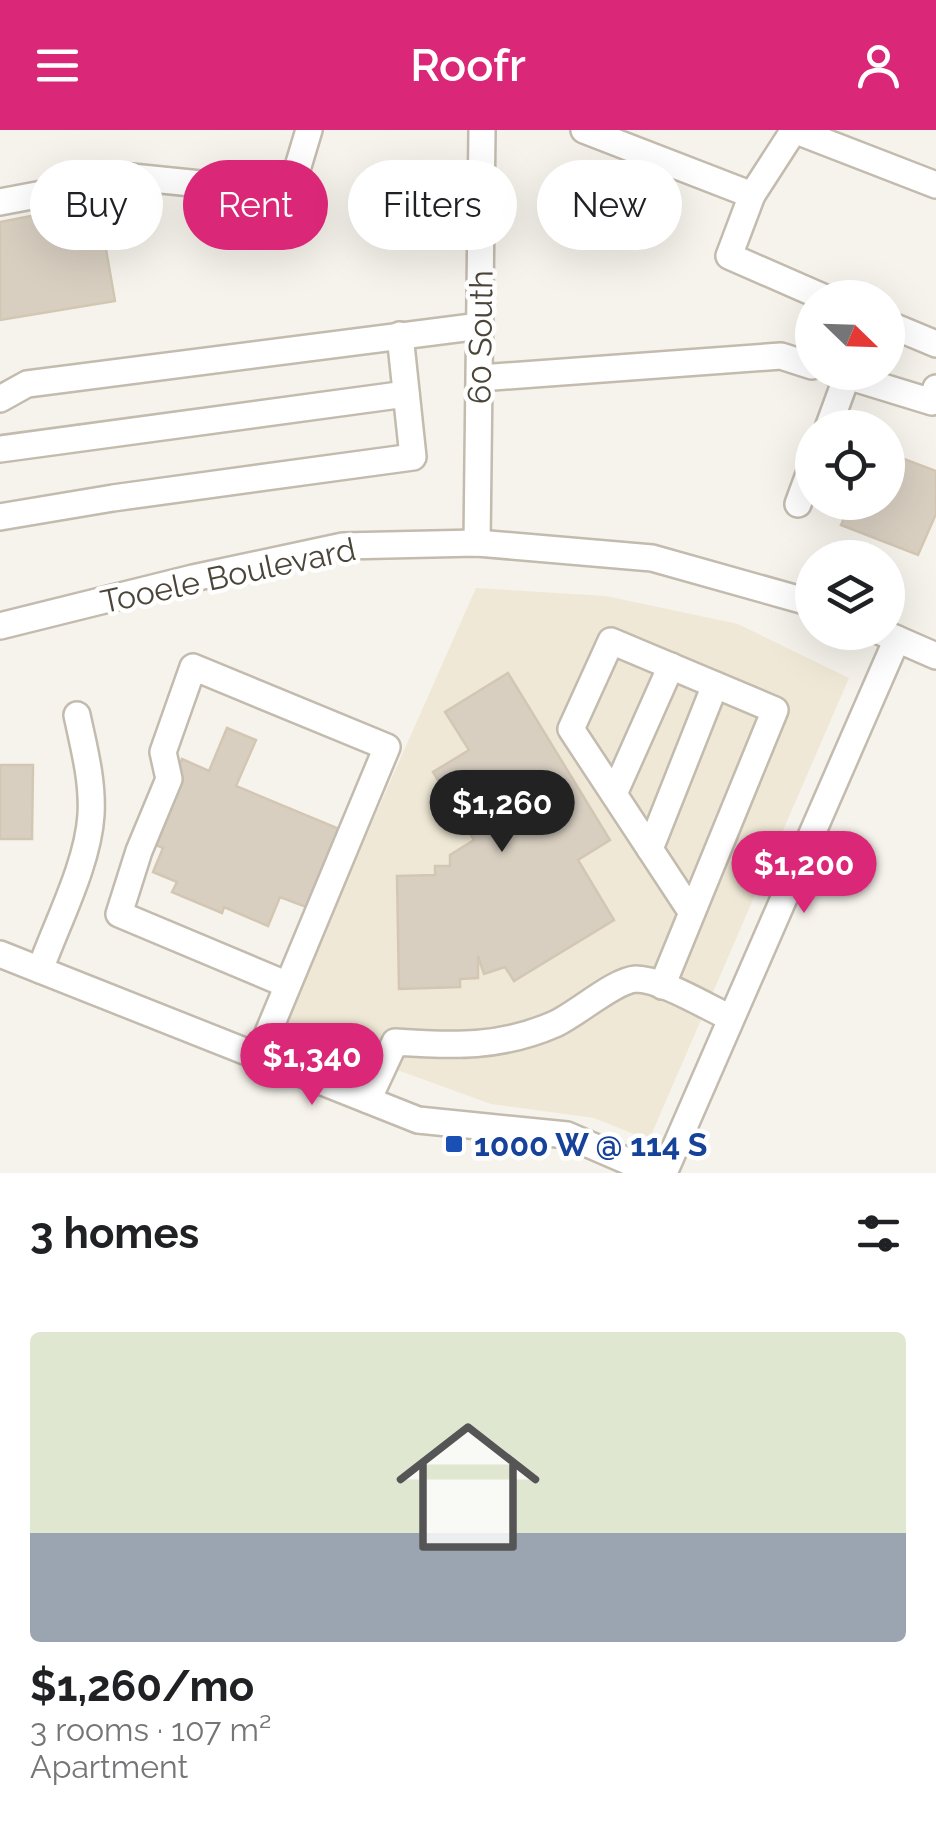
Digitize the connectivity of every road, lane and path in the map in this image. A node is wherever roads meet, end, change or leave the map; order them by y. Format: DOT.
graph roads {
  1 [pos="309,130"];
  2 [pos="482,130"];
  3 [pos="584,130"];
  4 [pos="794,130"];
  5 [pos="936,185"];
  6 [pos="752,195"];
  7 [pos="0,202"];
  8 [pos="795,285"];
  9 [pos="480,326"];
  10 [pos="905,331"];
  11 [pos="400,335"];
  12 [pos="936,344"];
  13 [pos="795,361"];
  14 [pos="480,378"];
  15 [pos="936,388"];
  16 [pos="893,390"];
  17 [pos="406,394"];
  18 [pos="0,399"];
  19 [pos="0,449"];
  20 [pos="0,517"];
  21 [pos="477,543"];
  22 [pos="795,598"];
  23 [pos="0,626"];
  24 [pos="905,643"];
  25 [pos="883,650"];
  26 [pos="936,656"];
  27 [pos="671,666"];
  28 [pos="715,685"];
  29 [pos="78,715"];
  30 [pos="614,794"];
  31 [pos="650,849"];
  32 [pos="692,913"];
  33 [pos="0,954"];
  34 [pos="40,970"];
  35 [pos="288,985"];
  36 [pos="662,986"];
  37 [pos="729,1017"];
  38 [pos="258,1056"];
  39 [pos="368,1100"];
  40 [pos="655,1173"];
  41 [pos="664,1173"];
  1 -- 7 [label="street"];
  2 -- 9 [label="street, 60 South"];
  3 -- 6 [label="street"];
  4 -- 5 [label="street"];
  4 -- 6 [label="street"];
  6 -- 8 [label="street"];
  9 -- 11 [label="street"];
  9 -- 14 [label="street, 60 South"];
  10 -- 12 [label="street"];
  11 -- 17 [label="street"];
  11 -- 18 [label="street"];
  13 -- 14 [label="street"];
  14 -- 21 [label="street, 60 South"];
  15 -- 16 [label="street"];
  17 -- 19 [label="street"];
  17 -- 20 [label="street"];
  21 -- 22 [label="street, Tooele Boulevard"];
  21 -- 23 [label="street, Tooele Boulevard"];
  24 -- 26 [label="street"];
  25 -- 37 [label="street"];
  27 -- 28 [label="street"];
  27 -- 30 [label="street"];
  27 -- 30 [label="street"];
  28 -- 31 [label="street"];
  28 -- 32 [label="street"];
  29 -- 34 [label="street"];
  30 -- 31 [label="street"];
  31 -- 32 [label="street"];
  32 -- 36 [label="street"];
  33 -- 34 [label="street"];
  34 -- 38 [label="street"];
  35 -- 35 [label="street"];
  35 -- 38 [label="street"];
  36 -- 37 [label="street"];
  36 -- 39 [label="street"];
  37 -- 41 [label="street"];
  38 -- 39 [label="street"];
  39 -- 40 [label="street"];
}
